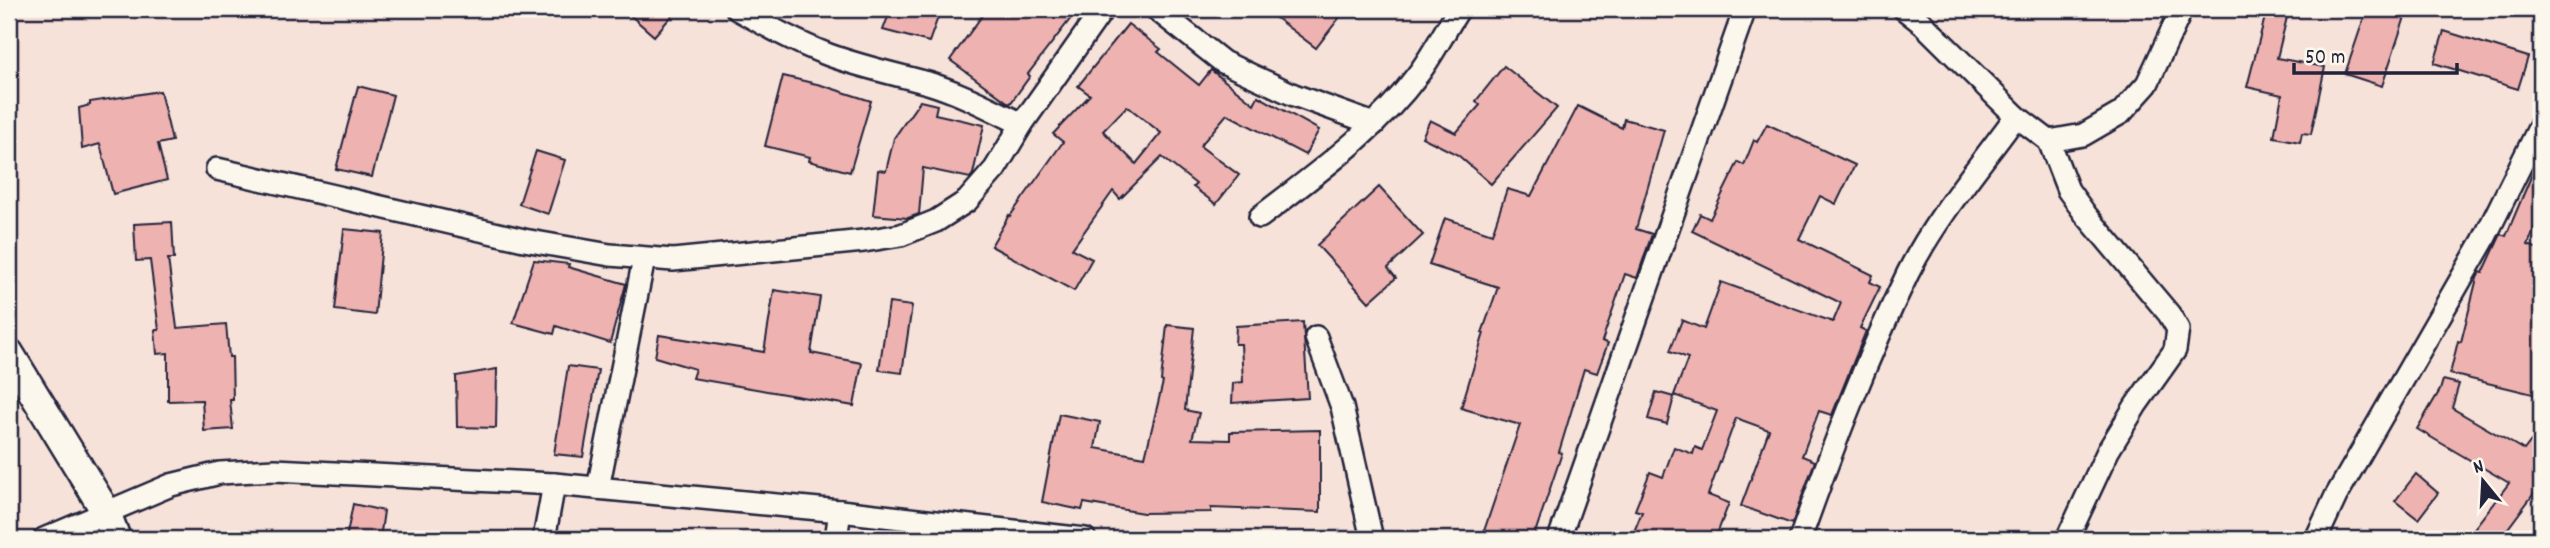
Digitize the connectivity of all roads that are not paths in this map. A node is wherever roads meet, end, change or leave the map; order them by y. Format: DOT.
graph roads {
  1 [pos="737,9"];
  2 [pos="1103,9"];
  3 [pos="1156,9"];
  4 [pos="1459,9"];
  5 [pos="1745,9"];
  6 [pos="1904,9"];
  7 [pos="2182,9"];
  8 [pos="2017,116"];
  9 [pos="1022,124"];
  10 [pos="1374,124"];
  11 [pos="2541,124"];
  12 [pos="2049,141"];
  13 [pos="217,169"];
  14 [pos="1261,217"];
  15 [pos="644,259"];
  16 [pos="1316,337"];
  17 [pos="9,353"];
  18 [pos="554,484"];
  19 [pos="598,488"];
  20 [pos="840,511"];
  21 [pos="106,512"];
  22 [pos="44,539"];
  23 [pos="116,539"];
  24 [pos="544,539"];
  25 [pos="836,539"];
  26 [pos="1085,539"];
  27 [pos="1372,539"];
  28 [pos="1559,539"];
  29 [pos="1800,539"];
  30 [pos="2067,539"];
  31 [pos="2316,539"];
  1 -- 9 [label="street"];
  2 -- 9 [label="street"];
  3 -- 10 [label="street"];
  4 -- 10 [label="street"];
  5 -- 28 [label="street"];
  6 -- 8 [label="street"];
  7 -- 12 [label="street"];
  8 -- 12 [label="street"];
  8 -- 29 [label="street"];
  9 -- 15 [label="street"];
  10 -- 14 [label="street"];
  11 -- 31 [label="street"];
  12 -- 30 [label="street"];
  13 -- 15 [label="street"];
  15 -- 19 [label="street"];
  16 -- 27 [label="street"];
  17 -- 21 [label="street"];
  18 -- 19 [label="street"];
  18 -- 21 [label="street"];
  18 -- 24 [label="street"];
  19 -- 20 [label="street"];
  20 -- 25 [label="street"];
  20 -- 26 [label="street"];
  21 -- 22 [label="street"];
  21 -- 23 [label="street"];
}
